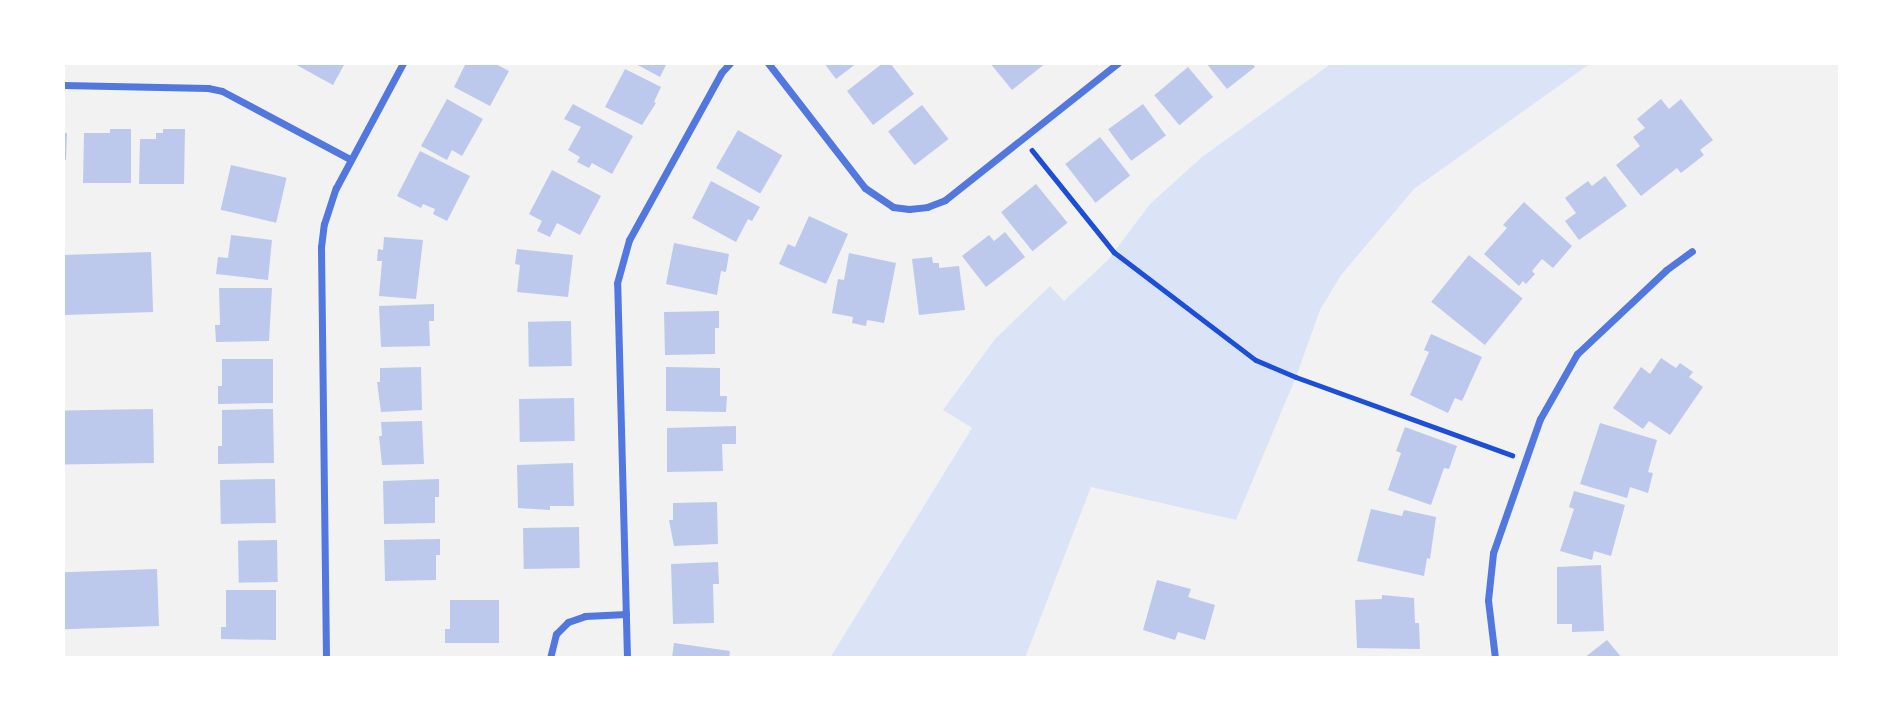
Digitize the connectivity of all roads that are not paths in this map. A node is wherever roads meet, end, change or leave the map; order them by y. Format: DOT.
graph roads {
  1 [pos="403,63"];
  2 [pos="730,63"];
  3 [pos="768,63"];
  4 [pos="1114,64"];
  5 [pos="63,85"];
  6 [pos="350,159"];
  7 [pos="1692,251"];
  8 [pos="626,614"];
  9 [pos="326,658"];
  10 [pos="550,658"];
  11 [pos="627,658"];
  12 [pos="1495,658"];
  1 -- 6 [label="street"];
  2 -- 8 [label="street"];
  3 -- 4 [label="street"];
  5 -- 6 [label="street"];
  6 -- 9 [label="street"];
  7 -- 12 [label="street"];
  8 -- 10 [label="street"];
  8 -- 11 [label="street"];
}
